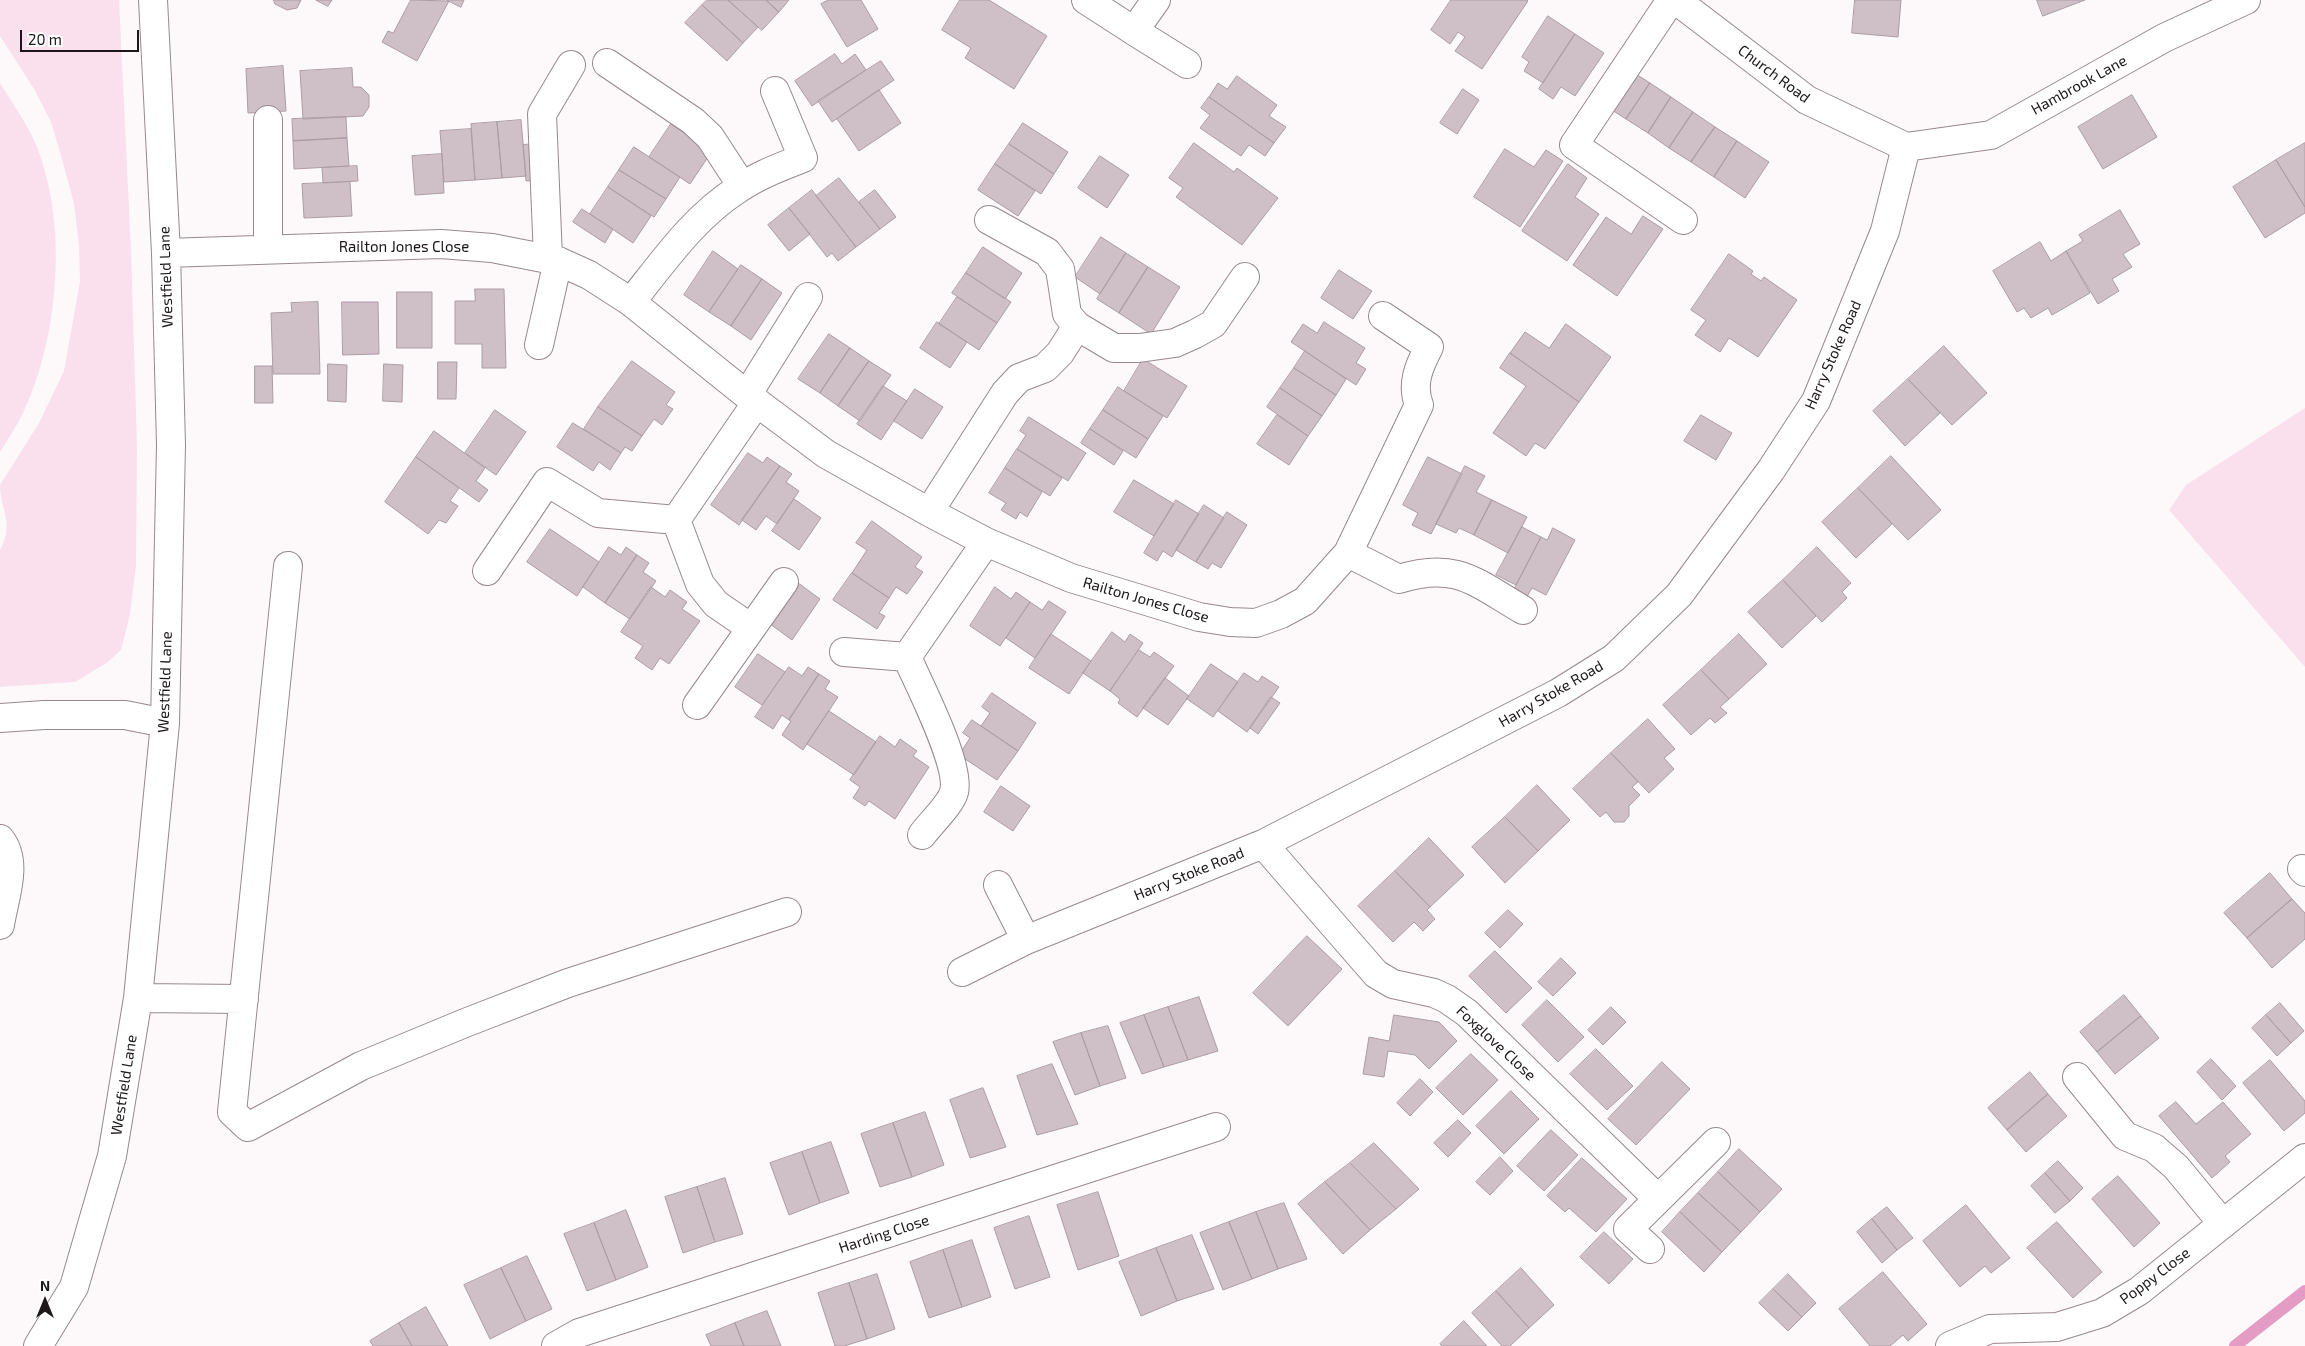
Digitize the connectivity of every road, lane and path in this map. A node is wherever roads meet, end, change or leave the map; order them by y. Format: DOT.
graph roads {
  1 [pos="153,0"];
  2 [pos="1086,0"];
  3 [pos="1156,0"];
  4 [pos="1671,0"];
  5 [pos="1676,0"];
  6 [pos="2246,0"];
  7 [pos="1134,31"];
  8 [pos="607,63"];
  9 [pos="1186,64"];
  10 [pos="571,65"];
  11 [pos="775,91"];
  12 [pos="268,120"];
  13 [pos="1906,147"];
  14 [pos="742,186"];
  15 [pos="989,220"];
  16 [pos="1683,220"];
  17 [pos="268,249"];
  18 [pos="166,253"];
  19 [pos="553,260"];
  20 [pos="1244,277"];
  21 [pos="808,297"];
  22 [pos="631,302"];
  23 [pos="1383,316"];
  24 [pos="1077,326"];
  25 [pos="539,345"];
  26 [pos="752,398"];
  27 [pos="928,512"];
  28 [pos="676,520"];
  29 [pos="986,542"];
  30 [pos="1348,553"];
  31 [pos="288,566"];
  32 [pos="487,571"];
  33 [pos="784,582"];
  34 [pos="1523,610"];
  35 [pos="751,628"];
  36 [pos="844,652"];
  37 [pos="907,657"];
  38 [pos="697,705"];
  39 [pos="0,718"];
  40 [pos="165,723"];
  41 [pos="922,835"];
  42 [pos="0,839"];
  43 [pos="1263,844"];
  44 [pos="998,885"];
  45 [pos="787,912"];
  46 [pos="0,925"];
  47 [pos="1026,940"];
  48 [pos="962,972"];
  49 [pos="138,998"];
  50 [pos="244,999"];
  51 [pos="2077,1077"];
  52 [pos="1216,1127"];
  53 [pos="1716,1142"];
  54 [pos="2305,1158"];
  55 [pos="1658,1199"];
  56 [pos="2223,1224"];
  57 [pos="1650,1249"];
  58 [pos="38,1346"];
  59 [pos="556,1346"];
  60 [pos="1950,1346"];
  1 -- 18 [label="street, Westfield Lane"];
  2 -- 7 [label="street"];
  3 -- 7 [label="street"];
  4 -- 16 [label="street"];
  5 -- 13 [label="street, Church Road"];
  6 -- 13 [label="street, Hambrook Lane"];
  7 -- 9 [label="street"];
  8 -- 14 [label="street"];
  10 -- 19 [label="street"];
  11 -- 14 [label="street"];
  12 -- 17 [label="street"];
  13 -- 43 [label="street, Harry Stoke Road"];
  14 -- 22 [label="street"];
  15 -- 24 [label="street"];
  17 -- 18 [label="street, Railton Jones Close"];
  17 -- 19 [label="street, Railton Jones Close"];
  18 -- 40 [label="street, Westfield Lane"];
  19 -- 22 [label="street, Railton Jones Close"];
  19 -- 25 [label="street"];
  20 -- 24 [label="street"];
  21 -- 26 [label="street"];
  22 -- 26 [label="street, Railton Jones Close"];
  23 -- 30 [label="street, Railton Jones Close"];
  24 -- 27 [label="street"];
  26 -- 27 [label="street, Railton Jones Close"];
  26 -- 28 [label="street"];
  27 -- 29 [label="street, Railton Jones Close"];
  28 -- 32 [label="street"];
  28 -- 35 [label="street"];
  29 -- 30 [label="street, Railton Jones Close"];
  29 -- 37 [label="street"];
  30 -- 34 [label="street"];
  31 -- 50 [label="street"];
  33 -- 35 [label="street"];
  35 -- 38 [label="street"];
  36 -- 37 [label="street"];
  37 -- 41 [label="street"];
  39 -- 40 [label="street"];
  40 -- 49 [label="street, Westfield Lane"];
  42 -- 46 [label="street"];
  43 -- 47 [label="street, Harry Stoke Road"];
  43 -- 55 [label="street, Foxglove Close"];
  44 -- 47 [label="street"];
  45 -- 50 [label="street"];
  47 -- 48 [label="street, Harry Stoke Road"];
  49 -- 50 [label="street"];
  49 -- 58 [label="street, Westfield Lane"];
  51 -- 56 [label="street"];
  52 -- 59 [label="street, Harding Close"];
  53 -- 55 [label="street"];
  54 -- 56 [label="street, Poppy Close"];
  55 -- 57 [label="street"];
  56 -- 60 [label="street, Poppy Close"];
}
